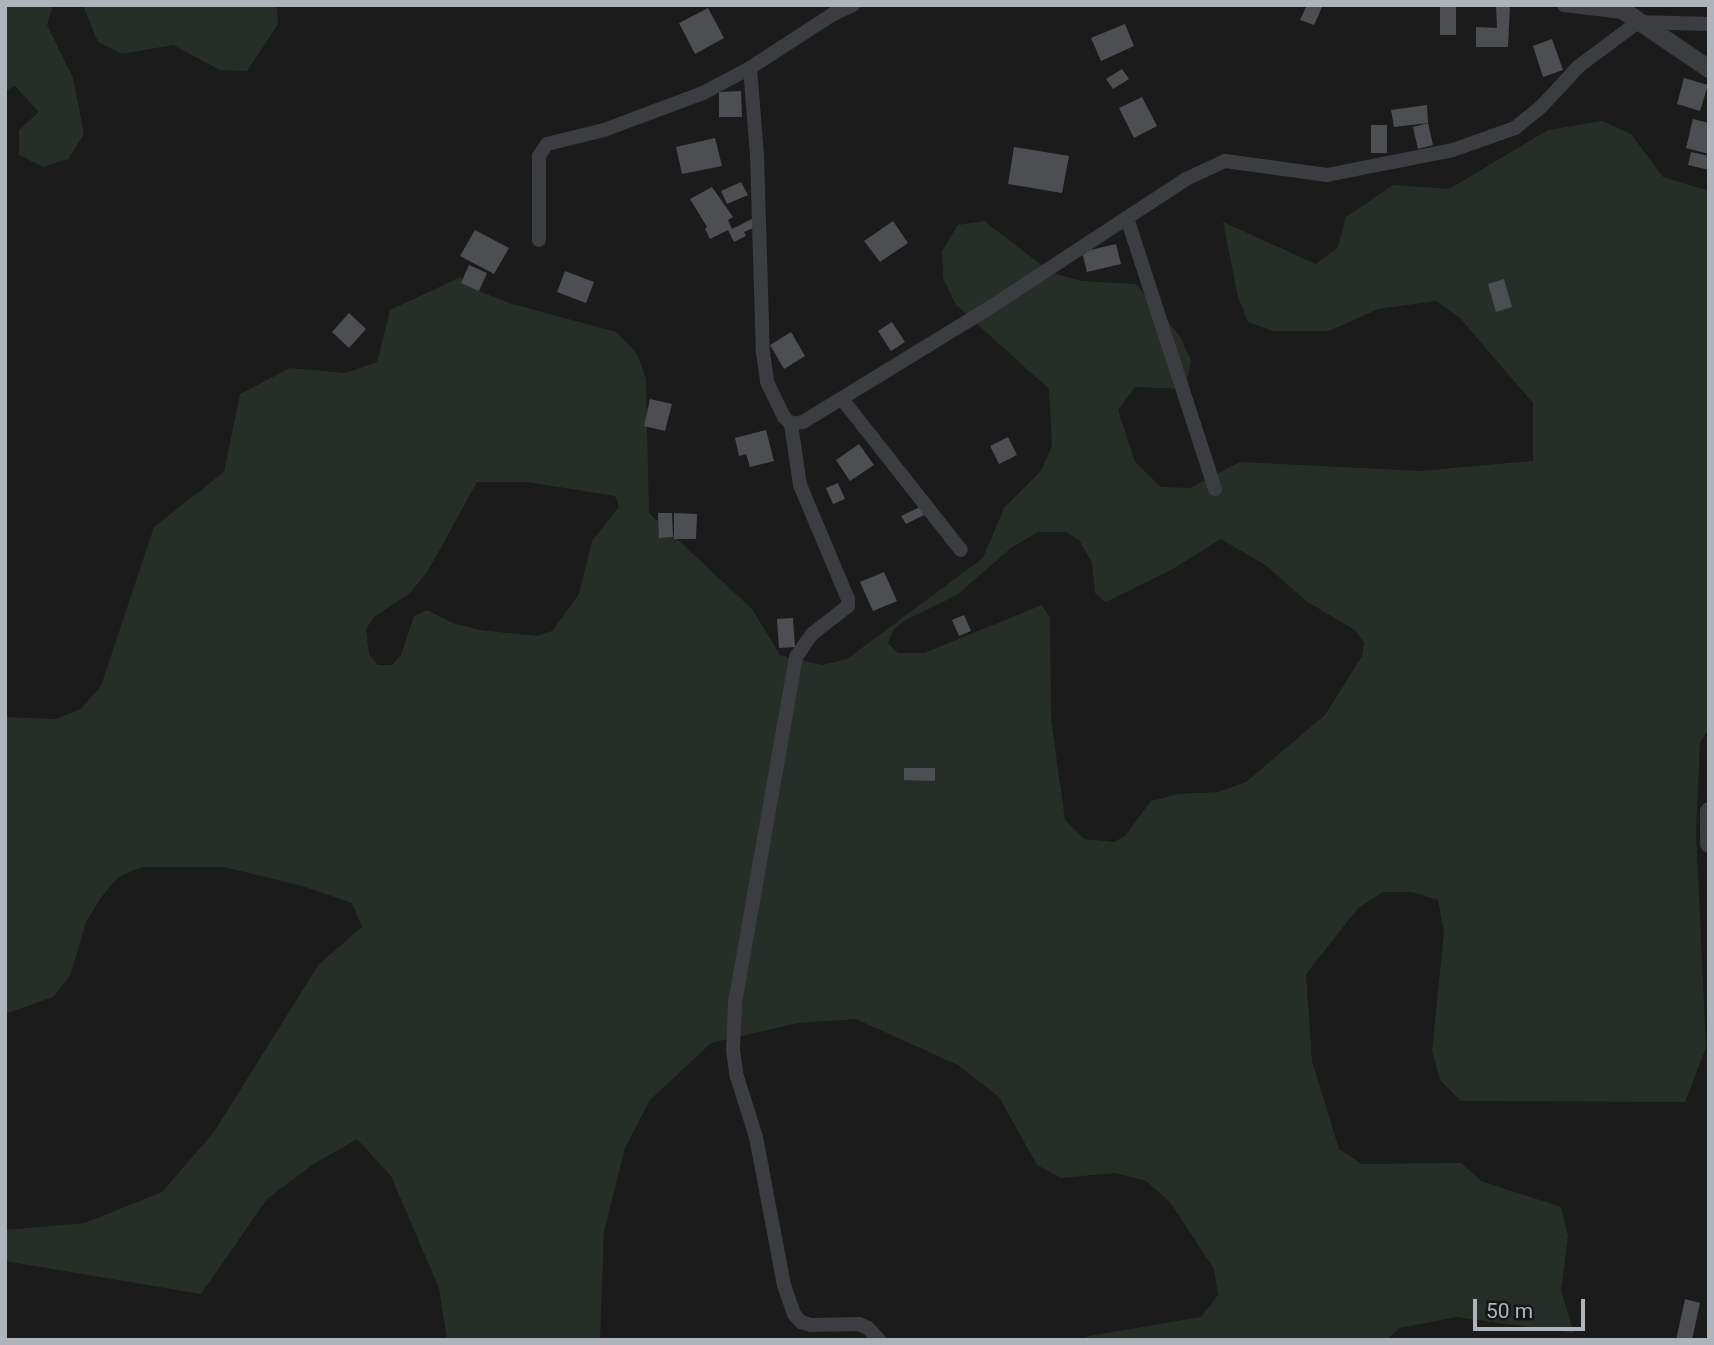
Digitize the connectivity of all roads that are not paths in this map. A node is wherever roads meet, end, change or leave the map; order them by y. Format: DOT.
graph roads {
  1 [pos="853,5"];
  2 [pos="1564,5"];
  3 [pos="1625,13"];
  4 [pos="1709,24"];
  5 [pos="750,68"];
  6 [pos="1709,69"];
  7 [pos="1127,218"];
  8 [pos="539,240"];
  9 [pos="842,399"];
  10 [pos="791,424"];
  11 [pos="1215,489"];
  12 [pos="961,550"];
  13 [pos="1709,811"];
  14 [pos="1709,844"];
  15 [pos="879,1340"];
  1 -- 5 [label="street"];
  2 -- 3 [label="street"];
  3 -- 4 [label="street"];
  3 -- 6 [label="street"];
  3 -- 7 [label="street"];
  5 -- 8 [label="street"];
  5 -- 10 [label="street"];
  7 -- 9 [label="street"];
  7 -- 11 [label="street"];
  9 -- 10 [label="street"];
  9 -- 12 [label="street"];
  10 -- 15 [label="street"];
  13 -- 14 [label="street"];
}
